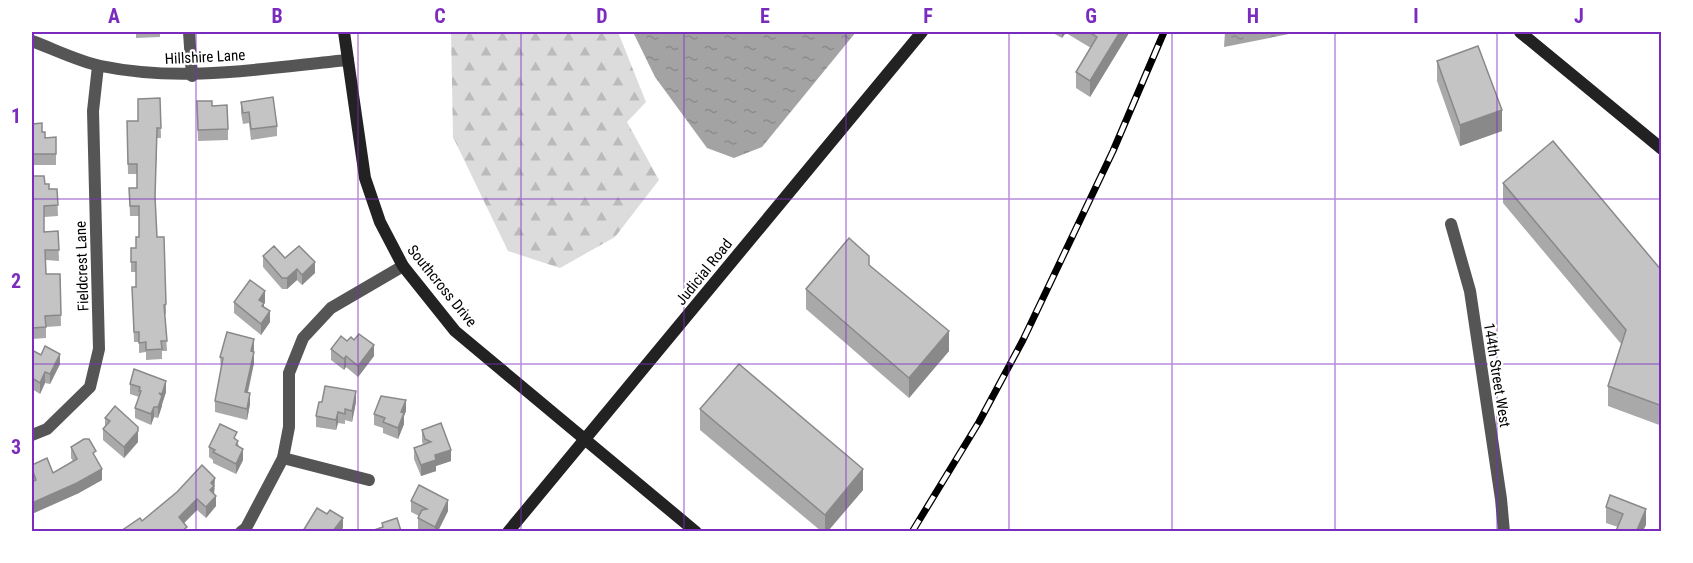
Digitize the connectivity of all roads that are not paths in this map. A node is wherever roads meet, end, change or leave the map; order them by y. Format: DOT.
graph roads {
  1 [pos="189,32"];
  2 [pos="344,32"];
  3 [pos="922,32"];
  4 [pos="1520,32"];
  5 [pos="32,41"];
  6 [pos="348,60"];
  7 [pos="98,66"];
  8 [pos="192,76"];
  9 [pos="1662,148"];
  10 [pos="1451,224"];
  11 [pos="403,266"];
  12 [pos="32,435"];
  13 [pos="585,440"];
  14 [pos="283,458"];
  15 [pos="369,480"];
  16 [pos="241,531"];
  17 [pos="508,531"];
  18 [pos="696,531"];
  19 [pos="1503,531"];
  1 -- 8 [label="street"];
  2 -- 6 [label="street, Southcross Drive"];
  3 -- 13 [label="street, Judicial Road"];
  4 -- 9 [label="street"];
  5 -- 7 [label="street, Hillshire Lane"];
  6 -- 8 [label="street, Hillshire Lane"];
  6 -- 11 [label="street, Southcross Drive"];
  7 -- 8 [label="street, Hillshire Lane"];
  7 -- 12 [label="street, Fieldcrest Lane"];
  10 -- 19 [label="street, 144th Street West"];
  11 -- 13 [label="street, Southcross Drive"];
  11 -- 14 [label="street"];
  13 -- 17 [label="street, Judicial Road"];
  13 -- 18 [label="street, Southcross Drive"];
  14 -- 15 [label="street"];
  14 -- 16 [label="street"];
}
